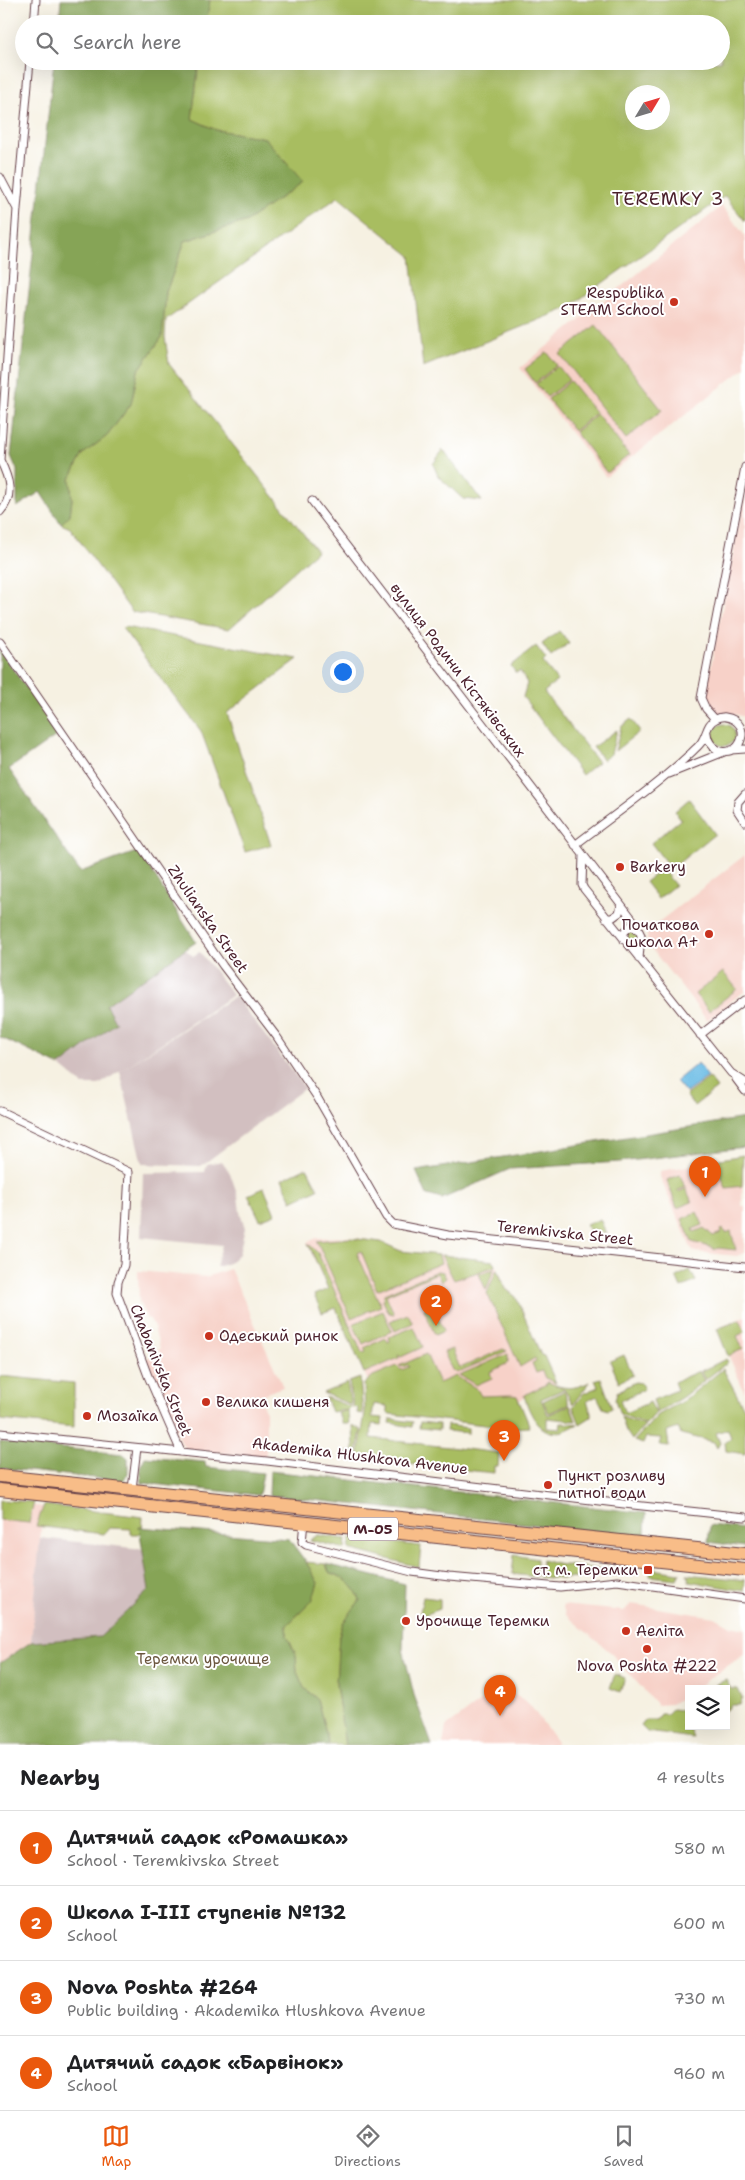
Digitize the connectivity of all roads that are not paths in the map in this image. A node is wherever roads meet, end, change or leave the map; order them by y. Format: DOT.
graph roads {
  1 [pos="36,0"];
  2 [pos="35,15"];
  3 [pos="29,70"];
  4 [pos="0,177"];
  5 [pos="17,209"];
  6 [pos="0,459"];
  7 [pos="745,467"];
  8 [pos="312,501"];
  9 [pos="0,512"];
  10 [pos="0,642"];
  11 [pos="732,718"];
  12 [pos="715,719"];
  13 [pos="745,721"];
  14 [pos="707,733"];
  15 [pos="745,749"];
  16 [pos="728,751"];
  17 [pos="664,776"];
  18 [pos="745,794"];
  19 [pos="745,822"];
  20 [pos="575,845"];
  21 [pos="583,855"];
  22 [pos="597,874"];
  23 [pos="582,883"];
  24 [pos="621,905"];
  25 [pos="606,918"];
  26 [pos="639,930"];
  27 [pos="624,940"];
  28 [pos="639,958"];
  29 [pos="745,1000"];
  30 [pos="700,1035"];
  31 [pos="730,1073"];
  32 [pos="745,1082"];
  33 [pos="745,1091"];
  34 [pos="0,1111"];
  35 [pos="386,1217"];
  36 [pos="745,1267"];
  37 [pos="0,1433"];
  38 [pos="137,1448"];
  39 [pos="181,1452"];
  40 [pos="0,1476"];
  41 [pos="132,1489"];
  42 [pos="0,1490"];
  43 [pos="745,1517"];
  44 [pos="304,1522"];
  45 [pos="745,1554"];
  46 [pos="745,1570"];
  47 [pos="745,1599"];
  1 -- 2 [label="street"];
  3 -- 5 [label="street"];
  4 -- 5 [label="street"];
  5 -- 6 [label="street"];
  6 -- 9 [label="street"];
  7 -- 12 [label="street"];
  8 -- 20 [label="street, вулиця Родини Кістяківських"];
  10 -- 35 [label="street, Zhulianska Street"];
  11 -- 12 [label="street"];
  11 -- 13 [label="street"];
  11 -- 16 [label="street"];
  12 -- 14 [label="street"];
  14 -- 16 [label="street"];
  14 -- 17 [label="street"];
  15 -- 16 [label="street"];
  16 -- 17 [label="street"];
  17 -- 20 [label="street"];
  18 -- 19 [label="street"];
  20 -- 21 [label="street, вулиця Родини Кістяківських"];
  21 -- 22 [label="street, вулиця Родини Кістяківських"];
  21 -- 23 [label="street"];
  22 -- 23 [label="street"];
  22 -- 24 [label="street, вулиця Родини Кістяківських"];
  23 -- 25 [label="street"];
  24 -- 25 [label="street"];
  24 -- 26 [label="street, вулиця Родини Кістяківських"];
  25 -- 27 [label="street"];
  26 -- 27 [label="street"];
  26 -- 28 [label="street"];
  27 -- 28 [label="street"];
  28 -- 30 [label="street"];
  29 -- 30 [label="street"];
  30 -- 31 [label="street"];
  31 -- 32 [label="street"];
  31 -- 33 [label="street"];
  34 -- 39 [label="street, Chabanivska Street"];
  35 -- 36 [label="street, Teremkivska Street"];
  37 -- 38 [label="street, Akademika Hlushkova Avenue"];
  38 -- 39 [label="street, Akademika Hlushkova Avenue"];
  38 -- 41 [label="street"];
  39 -- 43 [label="street, Akademika Hlushkova Avenue"];
  40 -- 41 [label="highway, М-05"];
  41 -- 45 [label="highway, М-05"];
  42 -- 44 [label="highway, М-05"];
  44 -- 46 [label="highway, М-05"];
  44 -- 47 [label="street"];
}
